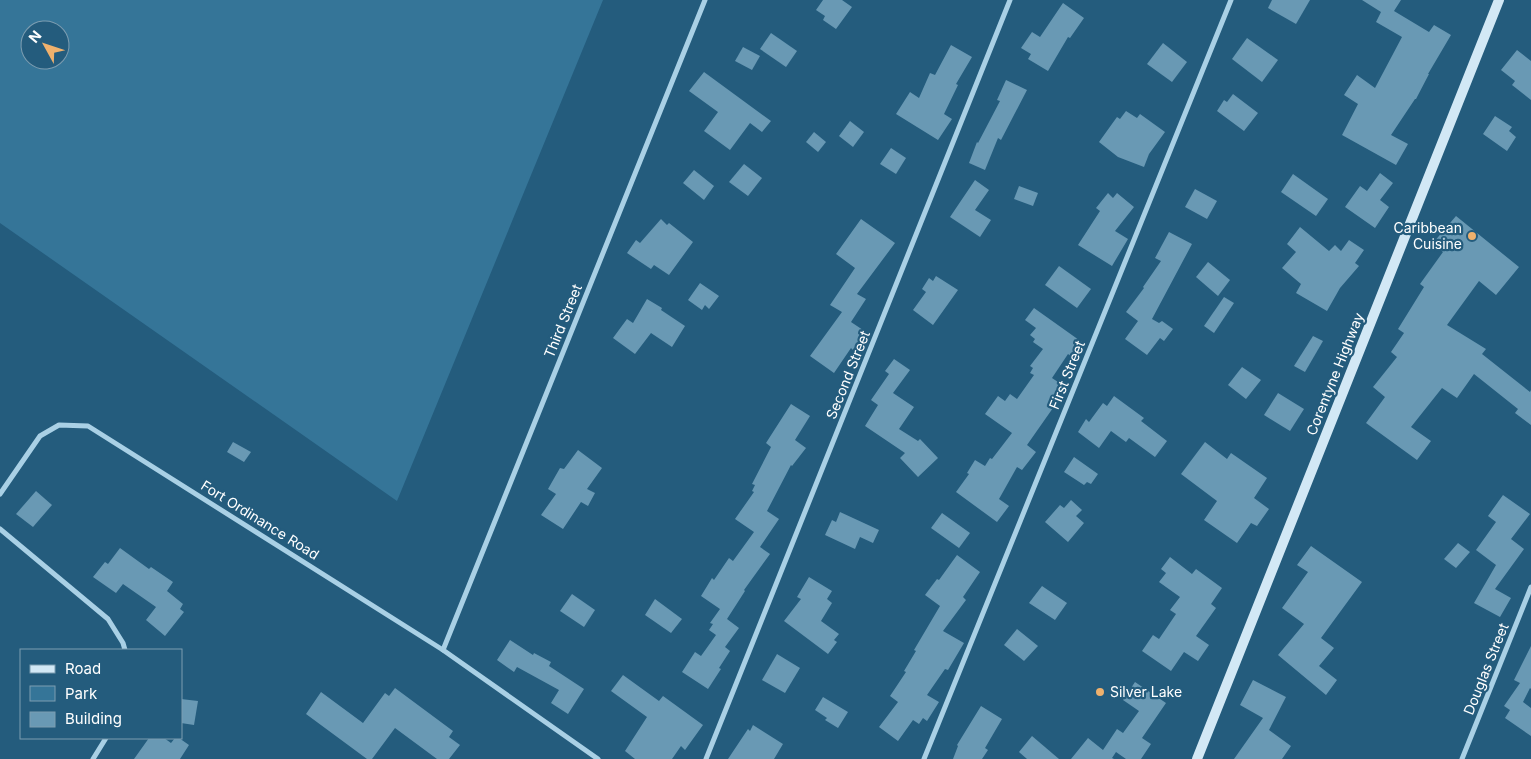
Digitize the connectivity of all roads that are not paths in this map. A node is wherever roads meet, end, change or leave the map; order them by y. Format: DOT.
graph roads {
  1 [pos="705,0"];
  2 [pos="1010,0"];
  3 [pos="1231,0"];
  4 [pos="1499,0"];
  5 [pos="0,494"];
  6 [pos="0,529"];
  7 [pos="1531,587"];
  8 [pos="125,649"];
  9 [pos="443,650"];
  10 [pos="105,739"];
  11 [pos="93,759"];
  12 [pos="598,759"];
  13 [pos="706,759"];
  14 [pos="924,759"];
  15 [pos="1197,759"];
  16 [pos="1462,759"];
  1 -- 9 [label="street, Third Street"];
  2 -- 13 [label="street, Second Street"];
  3 -- 14 [label="street, First Street"];
  4 -- 15 [label="main road, Corentyne Highway"];
  5 -- 9 [label="street, Fort Ordinance Road"];
  6 -- 8 [label="street"];
  7 -- 16 [label="street, Douglas Street"];
  9 -- 12 [label="street, Fort Ordinance Road"];
  10 -- 11 [label="street"];
}
